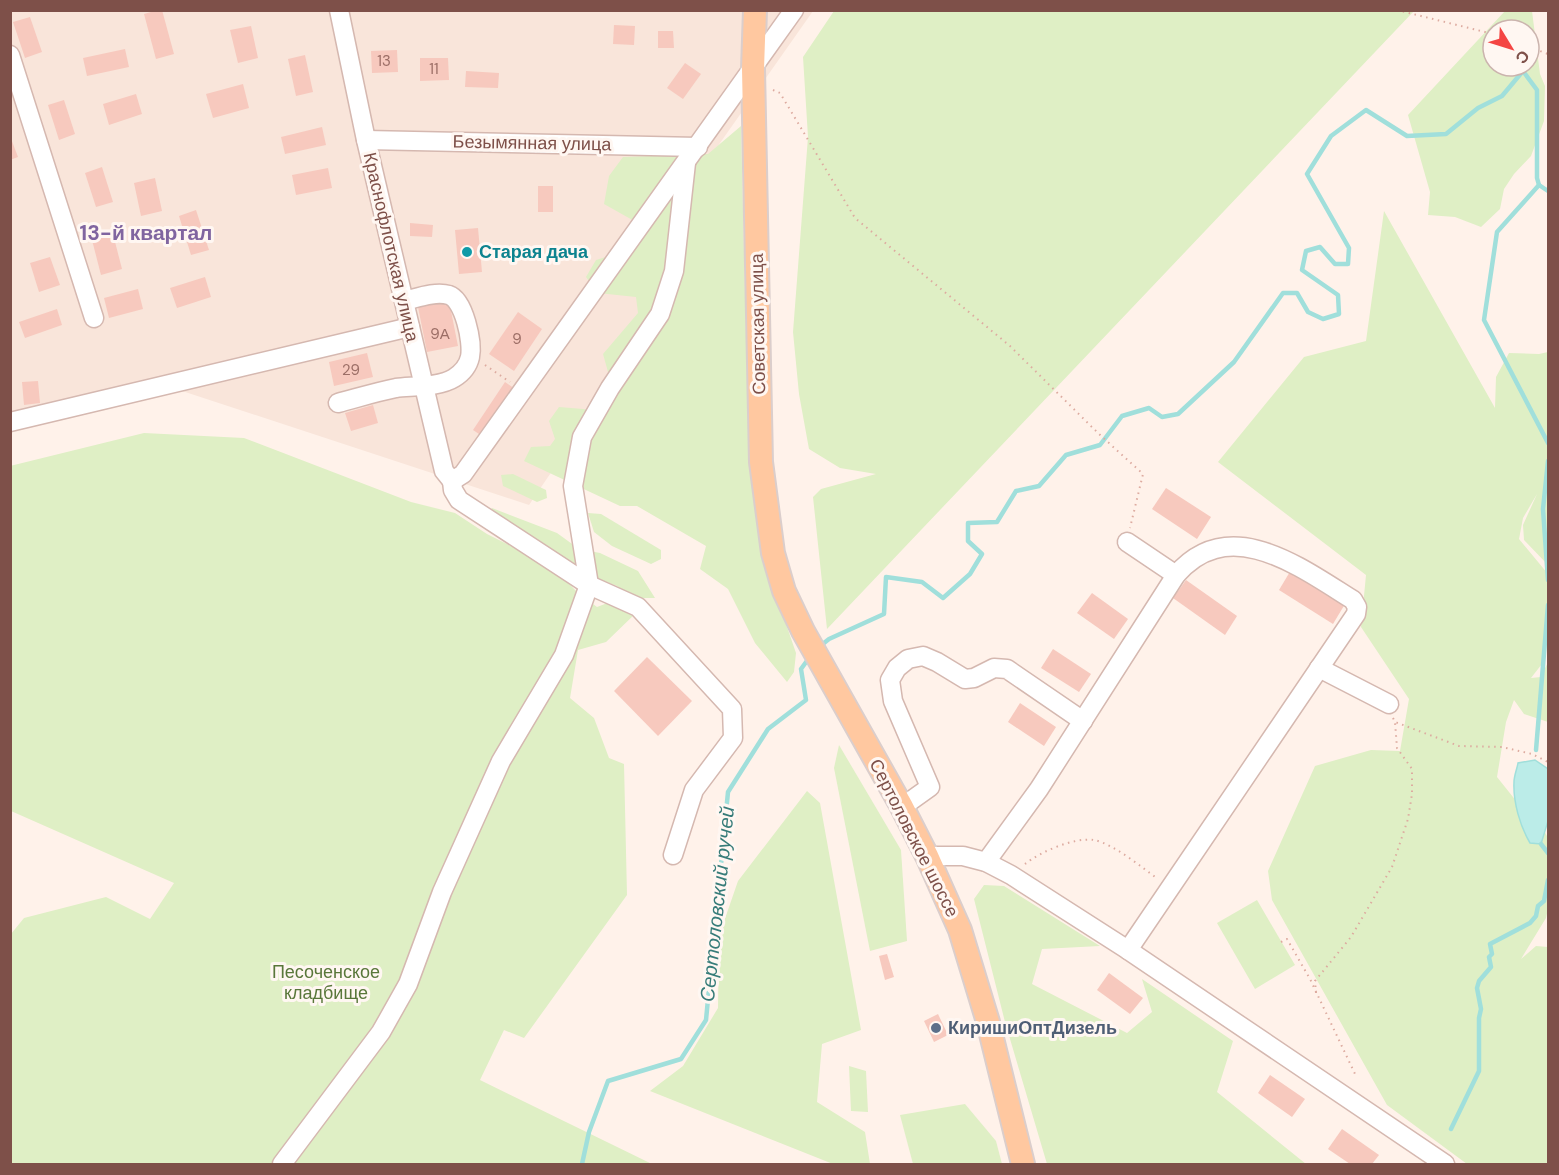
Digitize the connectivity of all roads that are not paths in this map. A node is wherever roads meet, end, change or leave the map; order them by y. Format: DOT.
graph roads {
  1 [pos="339,10"];
  2 [pos="755,10"];
  3 [pos="794,10"];
  4 [pos="10,55"];
  5 [pos="753,69"];
  6 [pos="366,140"];
  7 [pos="698,147"];
  8 [pos="686,163"];
  9 [pos="404,301"];
  10 [pos="94,318"];
  11 [pos="410,327"];
  12 [pos="424,386"];
  13 [pos="338,403"];
  14 [pos="10,422"];
  15 [pos="452,481"];
  16 [pos="1127,542"];
  17 [pos="1176,575"];
  18 [pos="589,585"];
  19 [pos="1319,668"];
  20 [pos="832,684"];
  21 [pos="1389,704"];
  22 [pos="1083,721"];
  23 [pos="902,807"];
  24 [pos="673,855"];
  25 [pos="927,856"];
  26 [pos="986,862"];
  27 [pos="1128,950"];
  28 [pos="282,1164"];
  29 [pos="1023,1164"];
  30 [pos="1446,1164"];
  1 -- 6 [label="street, Краснофлотская улица"];
  2 -- 5 [label="main road, Советская улица"];
  3 -- 5 [label="street"];
  4 -- 10 [label="street"];
  5 -- 7 [label="street"];
  5 -- 20 [label="main road, Советская улица"];
  6 -- 7 [label="street, Безымянная улица"];
  6 -- 9 [label="street, Краснофлотская улица"];
  7 -- 8 [label="street"];
  8 -- 15 [label="street"];
  8 -- 18 [label="street"];
  9 -- 11 [label="street, Краснофлотская улица"];
  9 -- 12 [label="street"];
  11 -- 12 [label="street, Краснофлотская улица"];
  11 -- 14 [label="street"];
  12 -- 13 [label="street"];
  12 -- 15 [label="street, Краснофлотская улица"];
  15 -- 18 [label="street, Краснофлотская улица"];
  16 -- 17 [label="street"];
  17 -- 19 [label="street"];
  17 -- 22 [label="street"];
  18 -- 24 [label="street, Краснофлотская улица"];
  18 -- 28 [label="street"];
  19 -- 21 [label="street"];
  19 -- 27 [label="street"];
  20 -- 23 [label="main road, Сертоловское шоссе"];
  22 -- 23 [label="street"];
  22 -- 26 [label="street"];
  23 -- 25 [label="main road, Сертоловское шоссе"];
  25 -- 26 [label="street"];
  25 -- 29 [label="main road, Сертоловское шоссе"];
  26 -- 27 [label="street"];
  27 -- 30 [label="street"];
}
